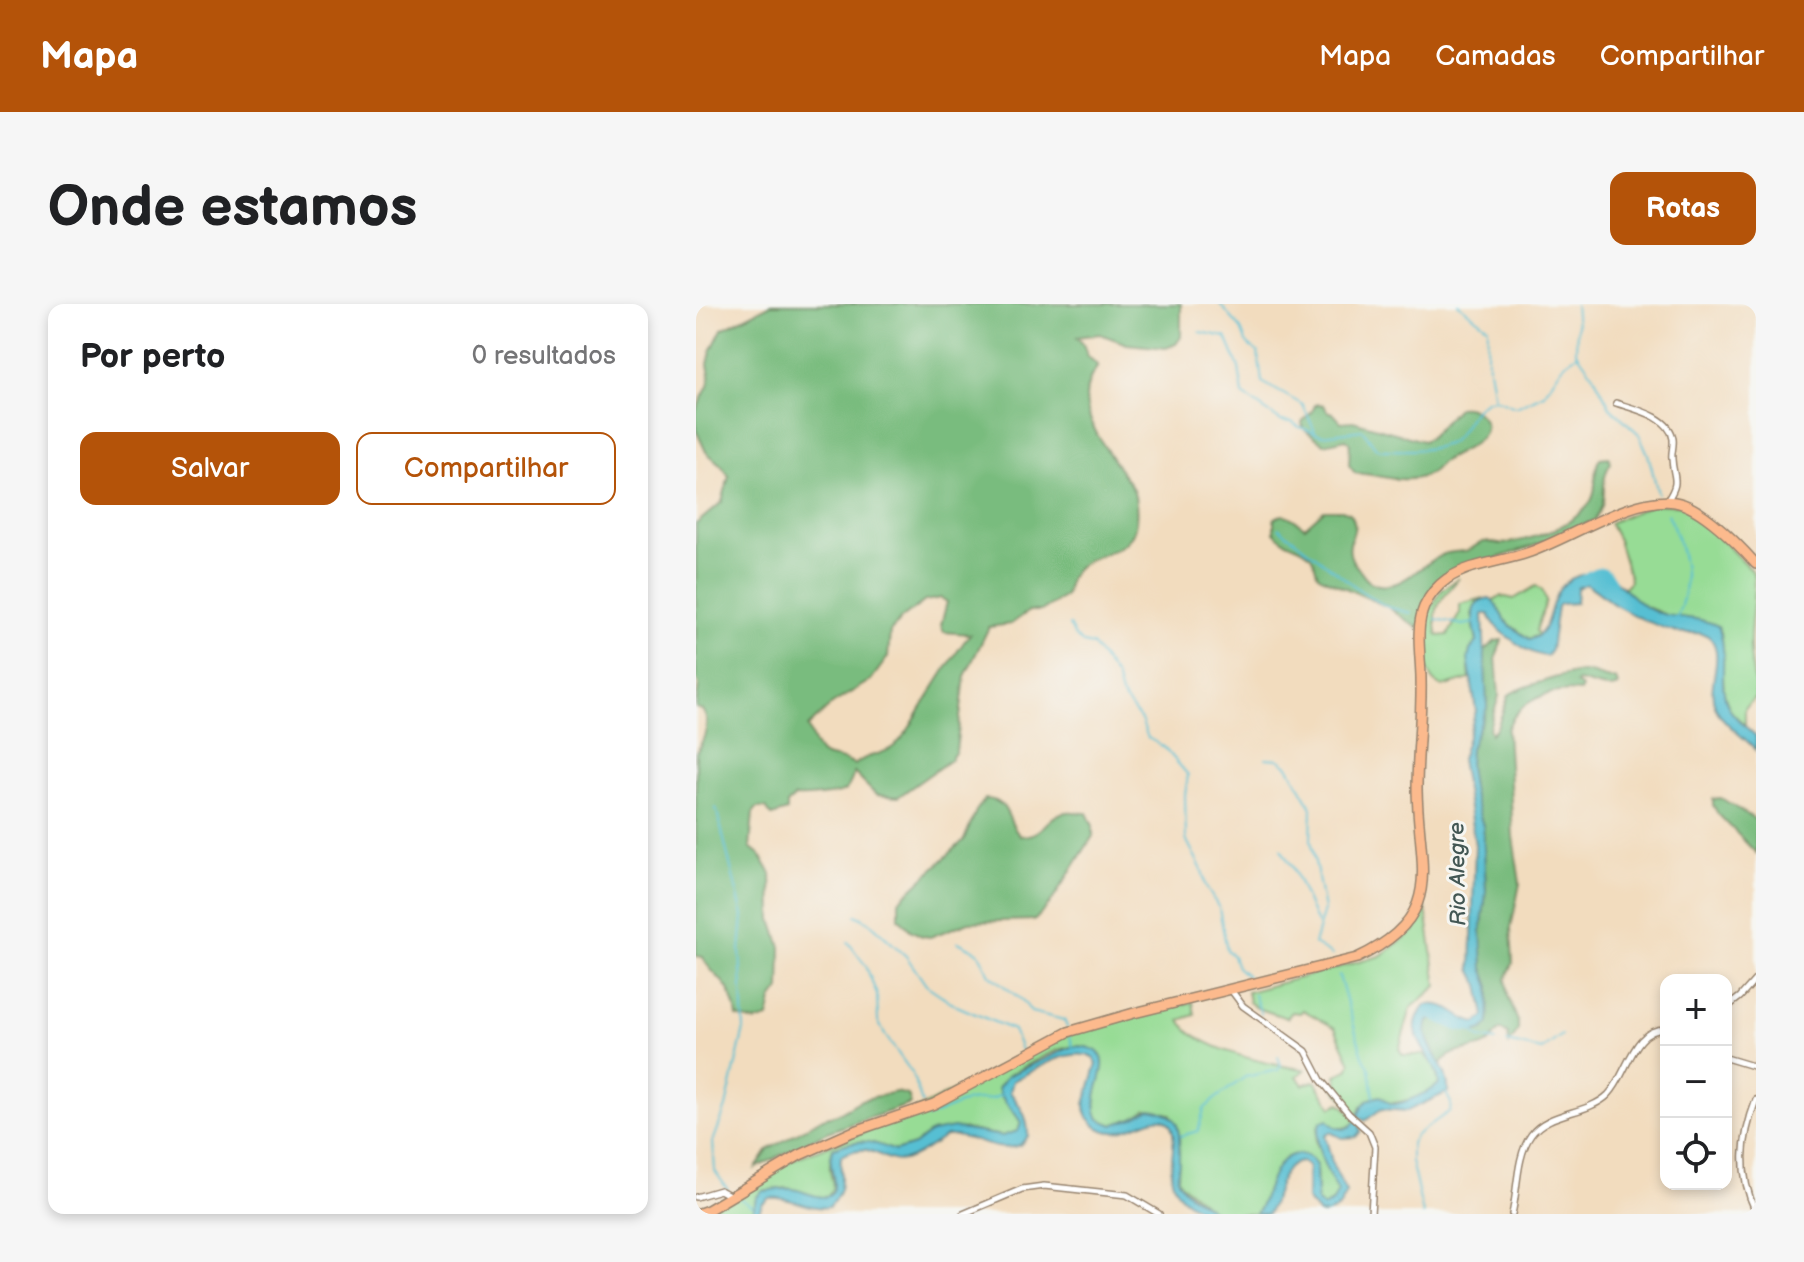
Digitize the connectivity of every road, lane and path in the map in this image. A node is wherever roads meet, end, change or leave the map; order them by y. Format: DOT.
graph roads {
  1 [pos="1616,403"];
  2 [pos="1667,501"];
  3 [pos="1756,564"];
  4 [pos="1756,979"];
  5 [pos="1231,990"];
  6 [pos="1732,1002"];
  7 [pos="1660,1030"];
  8 [pos="1732,1060"];
  9 [pos="1756,1067"];
  10 [pos="1756,1100"];
  11 [pos="732,1196"];
  12 [pos="696,1197"];
  13 [pos="1756,1212"];
  14 [pos="697,1214"];
  15 [pos="963,1214"];
  16 [pos="1159,1214"];
  17 [pos="1371,1214"];
  18 [pos="1512,1214"];
  1 -- 2 [label="street"];
  2 -- 3 [label="highway"];
  2 -- 5 [label="highway"];
  4 -- 6 [label="street"];
  5 -- 11 [label="highway"];
  5 -- 17 [label="street"];
  7 -- 18 [label="street"];
  8 -- 9 [label="street"];
  10 -- 13 [label="street"];
  11 -- 12 [label="street"];
  11 -- 14 [label="highway"];
  15 -- 16 [label="street"];
}
